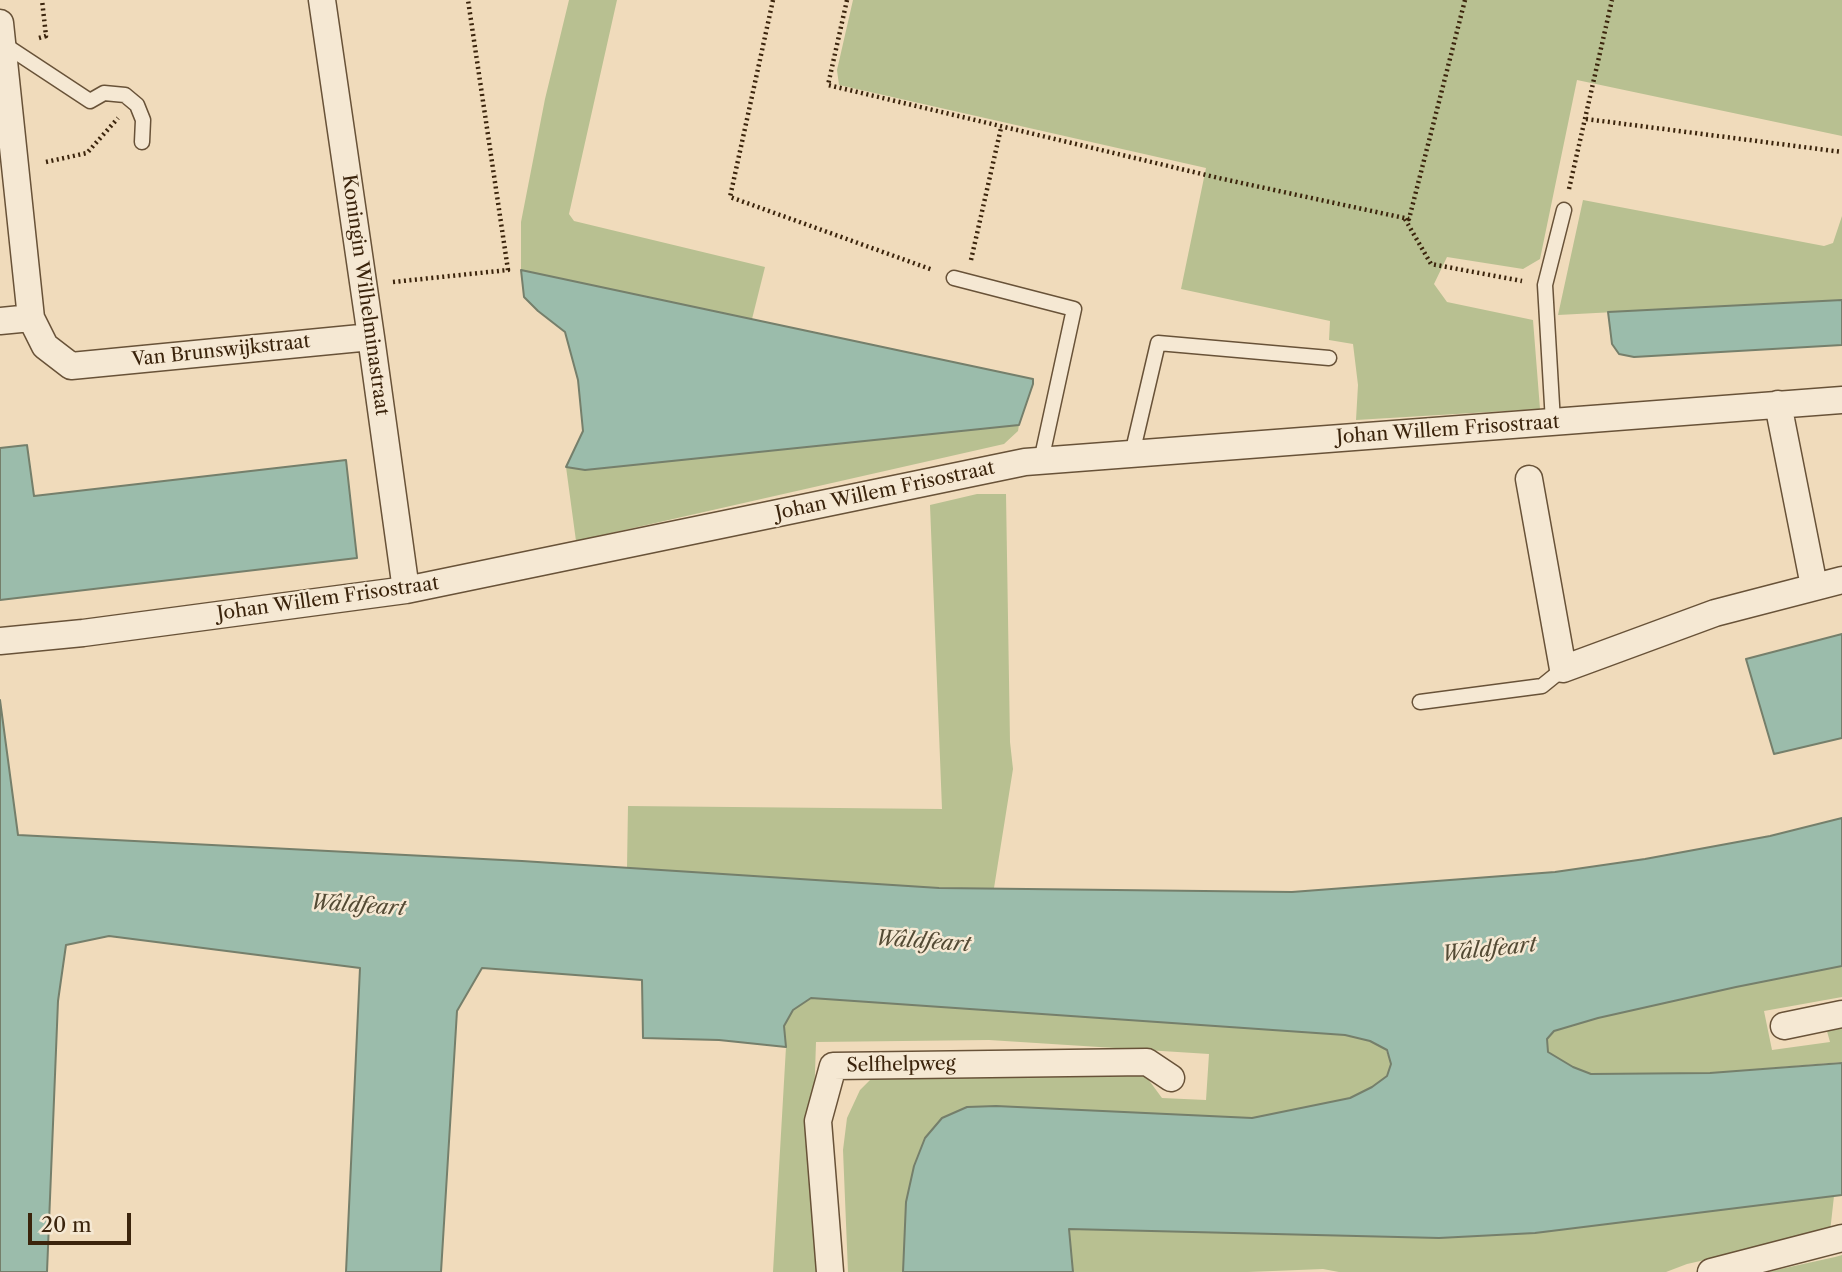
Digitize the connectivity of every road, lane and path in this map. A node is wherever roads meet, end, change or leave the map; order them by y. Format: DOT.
graph roads {
  1 [pos="322,0"];
  2 [pos="468,0"];
  3 [pos="773,0"];
  4 [pos="847,0"];
  5 [pos="1465,0"];
  6 [pos="1612,0"];
  7 [pos="1,33"];
  8 [pos="132,101"];
  9 [pos="1586,119"];
  10 [pos="1001,128"];
  11 [pos="142,142"];
  12 [pos="1842,152"];
  13 [pos="16,169"];
  14 [pos="1564,210"];
  15 [pos="1405,218"];
  16 [pos="960,279"];
  17 [pos="364,285"];
  18 [pos="1545,285"];
  19 [pos="31,318"];
  20 [pos="0,321"];
  21 [pos="371,337"];
  22 [pos="1329,358"];
  23 [pos="1842,400"];
  24 [pos="1778,404"];
  25 [pos="1553,422"];
  26 [pos="1132,454"];
  27 [pos="1041,461"];
  28 [pos="1529,479"];
  29 [pos="1842,580"];
  30 [pos="1814,586"];
  31 [pos="405,590"];
  32 [pos="0,641"];
  33 [pos="1563,669"];
  34 [pos="1420,702"];
  35 [pos="1842,1014"];
  36 [pos="1784,1026"];
  37 [pos="1171,1078"];
  38 [pos="1842,1238"];
  39 [pos="830,1272"];
  40 [pos="1711,1272"];
  1 -- 17 [label="street, Koningin Wilhelminastraat"];
  2 -- 17 [label="path"];
  3 -- 16 [label="path"];
  4 -- 10 [label="path"];
  5 -- 15 [label="path"];
  6 -- 9 [label="path"];
  7 -- 8 [label="lane"];
  7 -- 13 [label="street"];
  8 -- 11 [label="lane"];
  8 -- 13 [label="path"];
  9 -- 12 [label="path"];
  9 -- 14 [label="path"];
  10 -- 15 [label="path"];
  10 -- 16 [label="path"];
  13 -- 19 [label="street"];
  14 -- 18 [label="lane"];
  15 -- 18 [label="path"];
  16 -- 27 [label="lane"];
  17 -- 21 [label="street, Koningin Wilhelminastraat"];
  18 -- 25 [label="lane"];
  19 -- 20 [label="street"];
  19 -- 21 [label="street, Van Brunswijkstraat"];
  21 -- 31 [label="street, Koningin Wilhelminastraat"];
  22 -- 26 [label="lane"];
  23 -- 24 [label="street, Johan Willem Frisostraat"];
  24 -- 25 [label="street, Johan Willem Frisostraat"];
  24 -- 30 [label="street"];
  25 -- 26 [label="street, Johan Willem Frisostraat"];
  26 -- 27 [label="street, Johan Willem Frisostraat"];
  27 -- 31 [label="street, Johan Willem Frisostraat"];
  28 -- 33 [label="street"];
  29 -- 30 [label="street"];
  30 -- 33 [label="street"];
  31 -- 32 [label="street, Johan Willem Frisostraat"];
  33 -- 34 [label="lane"];
  35 -- 36 [label="street"];
  37 -- 39 [label="street, Selfhelpweg"];
  38 -- 40 [label="street"];
}
